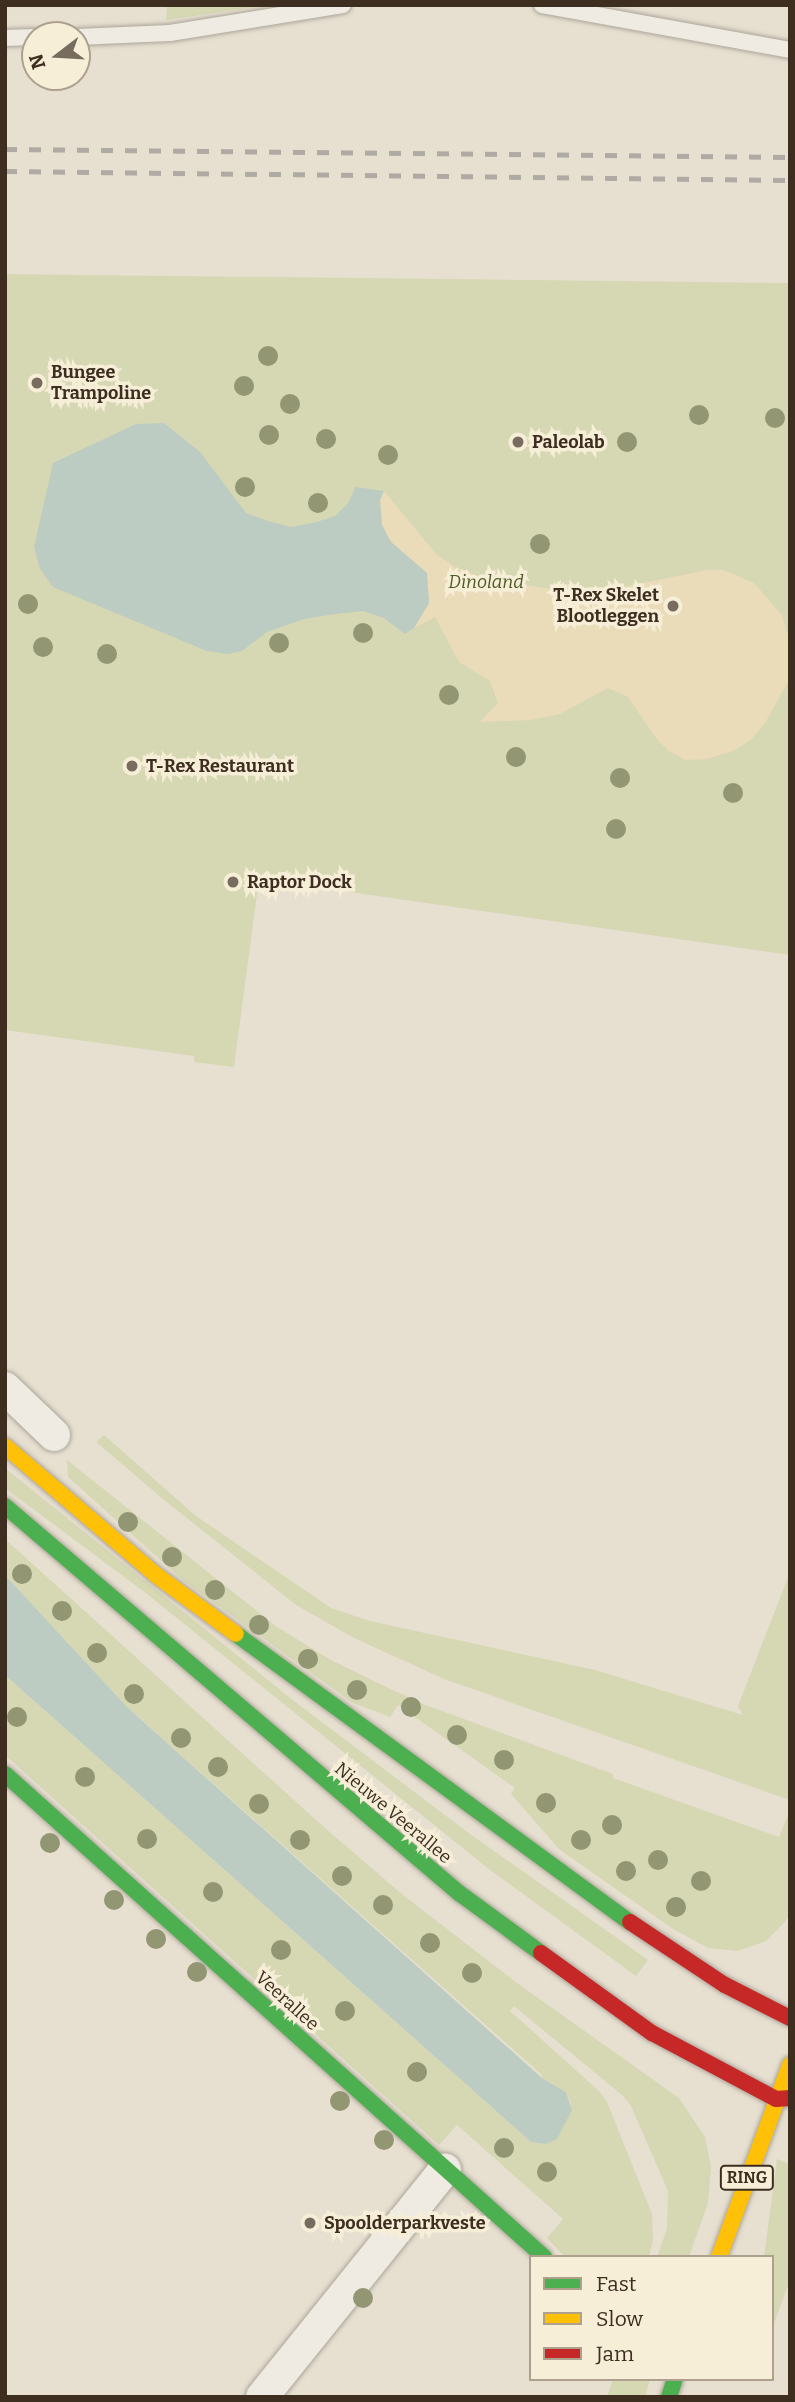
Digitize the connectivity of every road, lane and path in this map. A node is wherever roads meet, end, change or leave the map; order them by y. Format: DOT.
graph roads {
  1 [pos="343,5"];
  2 [pos="542,5"];
  3 [pos="91,36"];
  4 [pos="790,50"];
  5 [pos="5,1388"];
  6 [pos="54,1435"];
  7 [pos="5,1446"];
  8 [pos="5,1506"];
  9 [pos="5,1774"];
  10 [pos="790,2018"];
  11 [pos="790,2065"];
  12 [pos="783,2098"];
  13 [pos="445,2169"];
  14 [pos="542,2255"];
  15 [pos="720,2255"];
  16 [pos="262,2397"];
  1 -- 3 [label="lane"];
  2 -- 4 [label="lane"];
  5 -- 6 [label="street"];
  7 -- 10 [label="main road"];
  8 -- 12 [label="main road, Nieuwe Veerallee"];
  9 -- 13 [label="main road, Veerallee"];
  11 -- 12 [label="main road, RING"];
  12 -- 15 [label="main road, RING"];
  13 -- 14 [label="main road, Veerallee"];
  13 -- 16 [label="street"];
}
